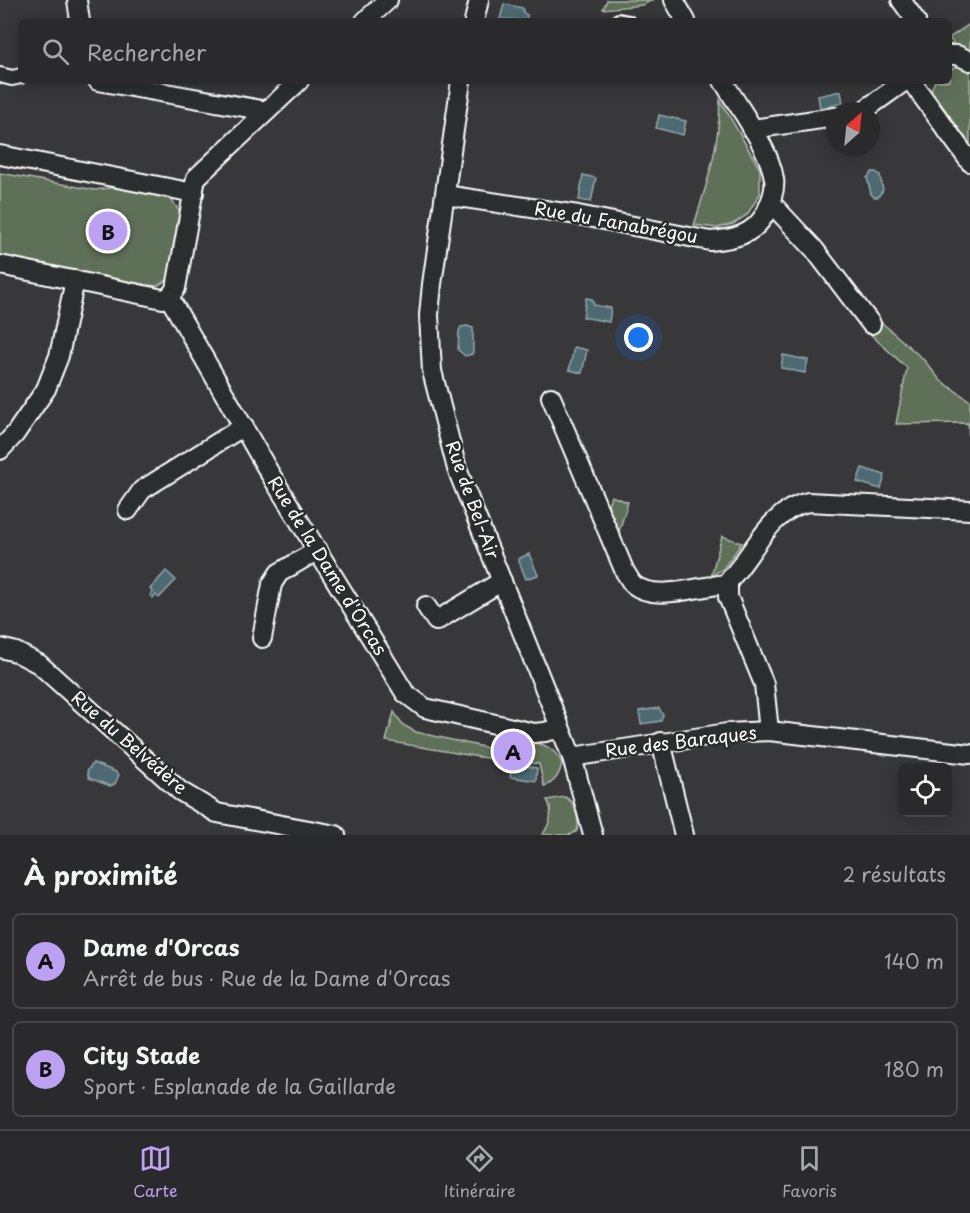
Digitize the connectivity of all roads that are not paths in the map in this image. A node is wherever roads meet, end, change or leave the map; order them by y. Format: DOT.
graph roads {
  1 [pos="77,0"];
  2 [pos="388,0"];
  3 [pos="479,0"];
  4 [pos="674,0"];
  5 [pos="901,0"];
  6 [pos="80,18"];
  7 [pos="368,18"];
  8 [pos="475,18"];
  9 [pos="683,18"];
  10 [pos="914,18"];
  11 [pos="952,55"];
  12 [pos="970,61"];
  13 [pos="0,75"];
  14 [pos="18,77"];
  15 [pos="115,84"];
  16 [pos="296,84"];
  17 [pos="461,84"];
  18 [pos="725,84"];
  19 [pos="901,84"];
  20 [pos="913,84"];
  21 [pos="875,102"];
  22 [pos="267,111"];
  23 [pos="826,118"];
  24 [pos="752,129"];
  25 [pos="0,155"];
  26 [pos="970,162"];
  27 [pos="194,193"];
  28 [pos="445,195"];
  29 [pos="771,203"];
  30 [pos="0,265"];
  31 [pos="75,280"];
  32 [pos="169,297"];
  33 [pos="871,324"];
  34 [pos="551,397"];
  35 [pos="244,426"];
  36 [pos="0,450"];
  37 [pos="128,510"];
  38 [pos="970,510"];
  39 [pos="318,550"];
  40 [pos="502,582"];
  41 [pos="728,584"];
  42 [pos="426,606"];
  43 [pos="262,638"];
  44 [pos="0,648"];
  45 [pos="560,728"];
  46 [pos="769,731"];
  47 [pos="661,742"];
  48 [pos="970,754"];
  49 [pos="572,757"];
  50 [pos="336,835"];
  51 [pos="592,835"];
  52 [pos="684,835"];
  1 -- 6 [label="street"];
  2 -- 7 [label="street"];
  3 -- 8 [label="street"];
  4 -- 9 [label="street"];
  5 -- 10 [label="street"];
  11 -- 12 [label="street"];
  13 -- 14 [label="street"];
  15 -- 22 [label="street"];
  16 -- 22 [label="street"];
  17 -- 28 [label="street, Rue de Bel-Air"];
  18 -- 24 [label="street"];
  19 -- 21 [label="street"];
  20 -- 26 [label="street"];
  22 -- 27 [label="street"];
  23 -- 24 [label="street"];
  24 -- 29 [label="street"];
  25 -- 27 [label="street"];
  27 -- 32 [label="street"];
  28 -- 29 [label="street, Rue du Fanabrégou"];
  28 -- 40 [label="street, Rue de Bel-Air"];
  29 -- 33 [label="street"];
  30 -- 31 [label="street"];
  31 -- 32 [label="street"];
  31 -- 36 [label="street"];
  32 -- 35 [label="street, Rue de la Dame d'Orcas"];
  34 -- 41 [label="street"];
  35 -- 37 [label="street"];
  35 -- 39 [label="street, Rue de la Dame d'Orcas"];
  38 -- 41 [label="street"];
  39 -- 43 [label="street"];
  39 -- 45 [label="street, Rue de la Dame d'Orcas"];
  40 -- 42 [label="street"];
  40 -- 45 [label="street, Rue de Bel-Air"];
  41 -- 46 [label="street"];
  44 -- 50 [label="street, Rue du Belvédère"];
  45 -- 49 [label="street, Rue de Bel-Air"];
  46 -- 47 [label="street, Rue des Baraques"];
  46 -- 48 [label="street, Rue des Baraques"];
  47 -- 49 [label="street, Rue des Baraques"];
  47 -- 52 [label="street"];
  49 -- 51 [label="street, Rue de Bel-Air"];
}
